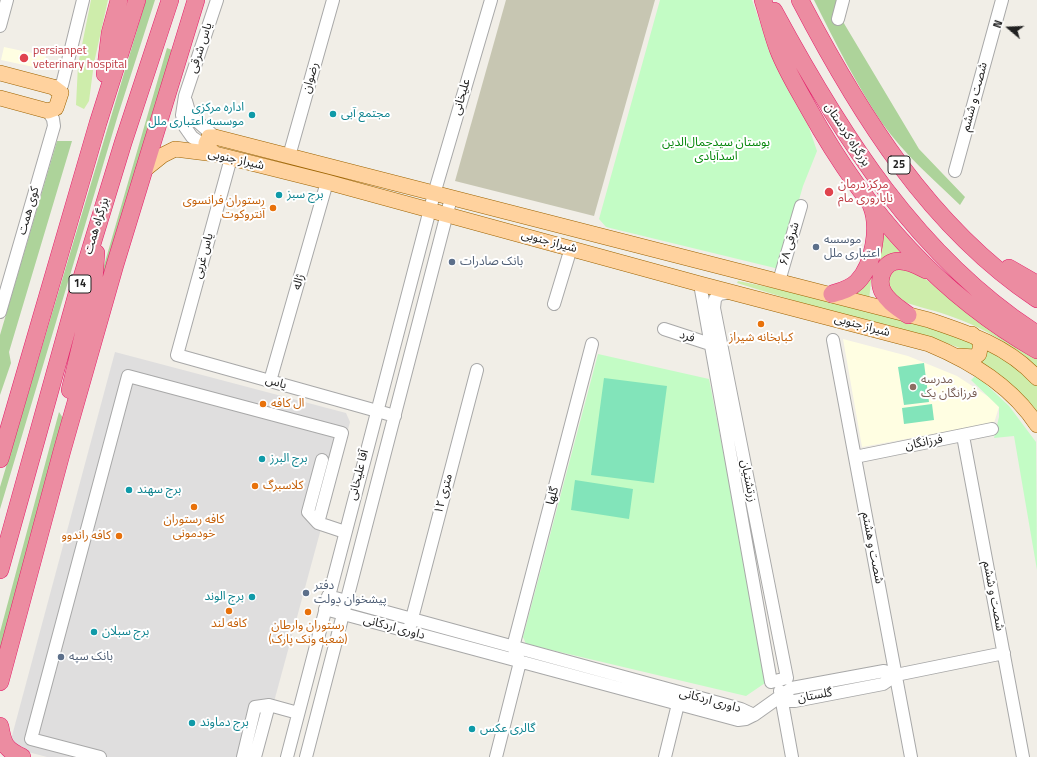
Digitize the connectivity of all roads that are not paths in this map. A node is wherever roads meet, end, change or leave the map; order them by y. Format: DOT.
graph roads {
  1 [pos="7,0"];
  2 [pos="83,0"];
  3 [pos="119,0"];
  4 [pos="137,0"];
  5 [pos="170,0"];
  6 [pos="196,0"];
  7 [pos="216,0"];
  8 [pos="333,0"];
  9 [pos="491,0"];
  10 [pos="763,0"];
  11 [pos="768,0"];
  12 [pos="800,0"];
  13 [pos="843,0"];
  14 [pos="1002,0"];
  15 [pos="838,19"];
  16 [pos="0,26"];
  17 [pos="0,73"];
  18 [pos="53,87"];
  19 [pos="0,98"];
  20 [pos="48,111"];
  21 [pos="98,123"];
  22 [pos="213,146"];
  23 [pos="290,156"];
  24 [pos="231,158"];
  25 [pos="143,171"];
  26 [pos="955,171"];
  27 [pos="327,182"];
  28 [pos="434,194"];
  29 [pos="451,198"];
  30 [pos="870,203"];
  31 [pos="801,206"];
  32 [pos="430,210"];
  33 [pos="447,215"];
  34 [pos="99,219"];
  35 [pos="571,248"];
  36 [pos="977,250"];
  37 [pos="1037,268"];
  38 [pos="932,274"];
  39 [pos="779,281"];
  40 [pos="700,284"];
  41 [pos="1037,284"];
  42 [pos="735,293"];
  43 [pos="832,294"];
  44 [pos="1037,299"];
  45 [pos="554,304"];
  46 [pos="0,312"];
  47 [pos="908,314"];
  48 [pos="664,329"];
  49 [pos="971,334"];
  50 [pos="1037,334"];
  51 [pos="833,340"];
  52 [pos="592,344"];
  53 [pos="710,344"];
  54 [pos="1037,350"];
  55 [pos="177,355"];
  56 [pos="959,356"];
  57 [pos="477,370"];
  58 [pos="1037,378"];
  59 [pos="270,381"];
  60 [pos="376,411"];
  61 [pos="395,416"];
  62 [pos="1037,425"];
  63 [pos="992,429"];
  64 [pos="963,436"];
  65 [pos="62,451"];
  66 [pos="855,457"];
  67 [pos="0,459"];
  68 [pos="322,460"];
  69 [pos="318,523"];
  70 [pos="345,532"];
  71 [pos="0,570"];
  72 [pos="328,596"];
  73 [pos="347,601"];
  74 [pos="325,609"];
  75 [pos="343,614"];
  76 [pos="412,618"];
  77 [pos="408,632"];
  78 [pos="513,647"];
  79 [pos="1004,653"];
  80 [pos="520,662"];
  81 [pos="896,675"];
  82 [pos="778,680"];
  83 [pos="0,684"];
  84 [pos="780,697"];
  85 [pos="679,699"];
  86 [pos="269,705"];
  87 [pos="298,713"];
  88 [pos="0,726"];
  89 [pos="292,738"];
  90 [pos="310,743"];
  91 [pos="22,757"];
  92 [pos="100,757"];
  93 [pos="242,757"];
  94 [pos="255,757"];
  95 [pos="287,757"];
  96 [pos="306,757"];
  97 [pos="496,757"];
  98 [pos="665,757"];
  99 [pos="792,757"];
  100 [pos="911,757"];
  101 [pos="1024,757"];
  1 -- 16 [label="street"];
  2 -- 18 [label="street"];
  3 -- 21 [label="highway"];
  4 -- 21 [label="highway, 14"];
  5 -- 34 [label="highway, بزرگراه همت / 14"];
  6 -- 25 [label="highway"];
  7 -- 22 [label="street, یاس شرقی"];
  8 -- 23 [label="street, رضوان"];
  9 -- 28 [label="street, علیخانی"];
  10 -- 30 [label="highway"];
  11 -- 50 [label="highway, بزرگراه کردستان / 25"];
  12 -- 36 [label="highway, 25"];
  13 -- 15 [label="street"];
  14 -- 26 [label="street, شصت و ششم"];
  17 -- 18 [label="main road"];
  18 -- 20 [label="main road"];
  19 -- 20 [label="main road"];
  20 -- 46 [label="street, کوی همت"];
  21 -- 67 [label="highway, 14"];
  22 -- 23 [label="main road, شیراز جنوبی"];
  22 -- 24 [label="main road, شیراز جنوبی"];
  22 -- 25 [label="main road, شیراز جنوبی"];
  23 -- 28 [label="main road, شیراز جنوبی"];
  24 -- 27 [label="main road, شیراز جنوبی"];
  24 -- 55 [label="street, یاس غربی"];
  25 -- 65 [label="highway"];
  27 -- 32 [label="main road, شیراز جنوبی"];
  27 -- 59 [label="street, ژاله"];
  28 -- 29 [label="main road, شیراز جنوبی"];
  28 -- 32 [label="street, آقا علیخانی"];
  29 -- 33 [label="street, آقا علیخانی"];
  29 -- 39 [label="main road, شیراز جنوبی"];
  30 -- 38 [label="highway"];
  30 -- 43 [label="highway"];
  31 -- 39 [label="street, ۶۸ شرقی"];
  32 -- 33 [label="main road, شیراز جنوبی"];
  32 -- 60 [label="street, آقا علیخانی"];
  33 -- 35 [label="main road, شیراز جنوبی"];
  33 -- 61 [label="street, آقا علیخانی"];
  34 -- 65 [label="highway"];
  34 -- 71 [label="highway, بزرگراه همت / 14"];
  35 -- 40 [label="main road, شیراز جنوبی"];
  35 -- 45 [label="street"];
  36 -- 37 [label="highway"];
  36 -- 41 [label="highway"];
  36 -- 44 [label="highway, 25"];
  38 -- 47 [label="highway"];
  38 -- 54 [label="highway"];
  39 -- 43 [label="main road, شیراز جنوبی"];
  40 -- 42 [label="main road, شیراز جنوبی"];
  40 -- 53 [label="street, زرتشتیان"];
  42 -- 56 [label="main road, شیراز جنوبی"];
  42 -- 82 [label="street, زرتشتیان"];
  43 -- 47 [label="main road, شیراز جنوبی"];
  47 -- 49 [label="main road, شیراز جنوبی"];
  48 -- 53 [label="street, فرد"];
  49 -- 56 [label="main road"];
  49 -- 58 [label="main road, شیراز جنوبی"];
  51 -- 66 [label="street, شصت و هشتم"];
  52 -- 78 [label="street, گلها"];
  53 -- 82 [label="street, زرتشتیان"];
  55 -- 59 [label="street, یاس"];
  56 -- 62 [label="main road"];
  57 -- 76 [label="street, ۱۲ متری"];
  59 -- 60 [label="street, یاس"];
  60 -- 61 [label="street, یاس"];
  60 -- 70 [label="street, آقا علیخانی"];
  61 -- 73 [label="street, آقا علیخانی"];
  63 -- 64 [label="street, فرزانگان"];
  64 -- 66 [label="street, فرزانگان"];
  64 -- 79 [label="street, شصت و ششم"];
  65 -- 83 [label="highway"];
  66 -- 81 [label="street, شصت و هشتم"];
  68 -- 69 [label="street"];
  69 -- 70 [label="street"];
  69 -- 92 [label="street"];
  70 -- 72 [label="street, آقا علیخانی"];
  72 -- 73 [label="street, داوری اردکانی"];
  72 -- 74 [label="street, آقا علیخانی"];
  73 -- 75 [label="street, آقا علیخانی"];
  73 -- 76 [label="street, داوری اردکانی"];
  74 -- 75 [label="street, داوری اردکانی"];
  74 -- 87 [label="street, آقا علیخانی"];
  75 -- 77 [label="street, داوری اردکانی"];
  75 -- 90 [label="street, آقا علیخانی"];
  76 -- 77 [label="street, ۱۲ متری"];
  76 -- 78 [label="street, داوری اردکانی"];
  77 -- 80 [label="street, داوری اردکانی"];
  78 -- 80 [label="street"];
  78 -- 85 [label="street, داوری اردکانی"];
  79 -- 81 [label="street, گلستان"];
  79 -- 101 [label="street, شصت و ششم"];
  80 -- 85 [label="street, داوری اردکانی"];
  80 -- 97 [label="street"];
  81 -- 84 [label="street, گلستان"];
  81 -- 100 [label="street, شصت و هشتم"];
  82 -- 84 [label="street"];
  84 -- 85 [label="street, داوری اردکانی"];
  84 -- 99 [label="street"];
  85 -- 98 [label="street"];
  86 -- 87 [label="street"];
  86 -- 93 [label="street"];
  86 -- 94 [label="street"];
  87 -- 89 [label="street, آقا علیخانی"];
  88 -- 91 [label="highway"];
  89 -- 90 [label="street"];
  89 -- 95 [label="street, آقا علیخانی"];
  90 -- 96 [label="street, آقا علیخانی"];
}
